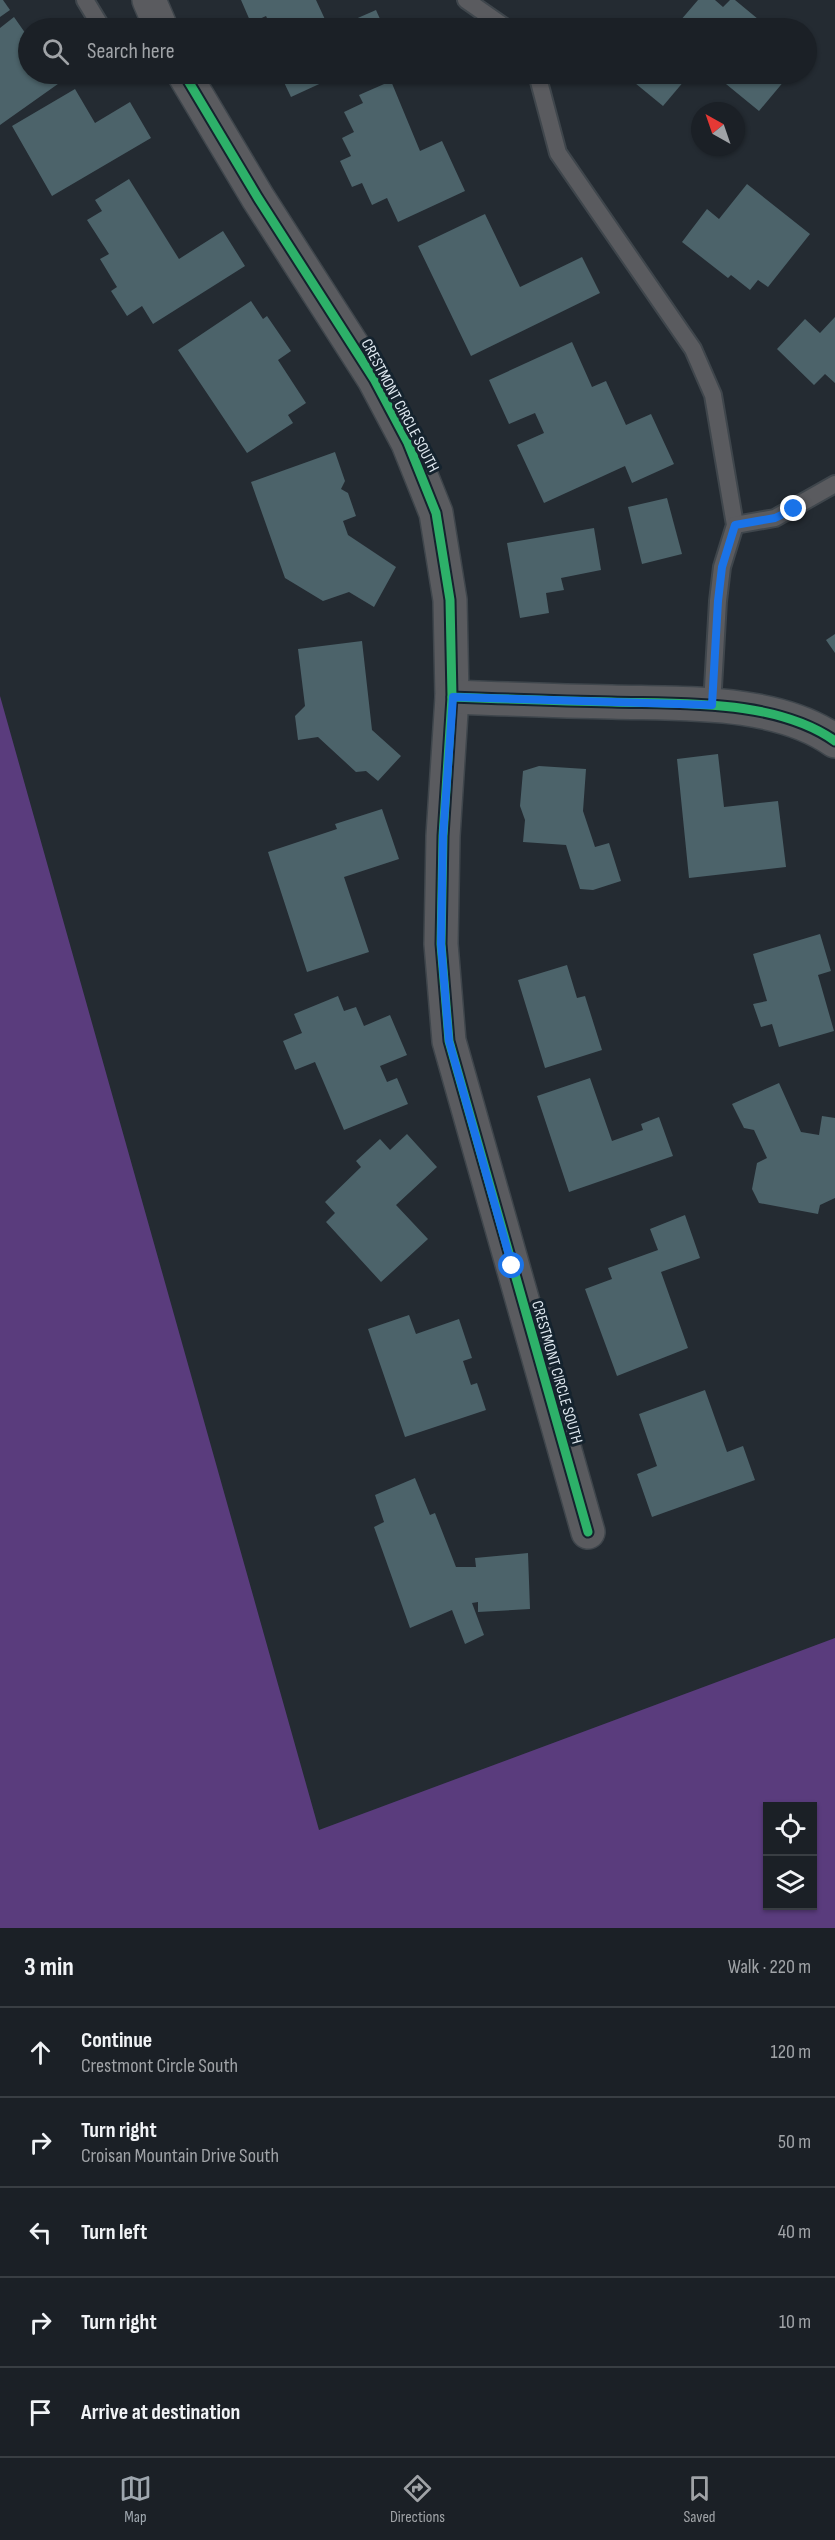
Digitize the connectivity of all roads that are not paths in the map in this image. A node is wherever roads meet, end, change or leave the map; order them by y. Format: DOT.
graph roads {
  1 [pos="85,0"];
  2 [pos="149,0"];
  3 [pos="466,0"];
  4 [pos="96,18"];
  5 [pos="157,18"];
  6 [pos="492,18"];
  7 [pos="190,84"];
  8 [pos="540,84"];
  9 [pos="835,484"];
  10 [pos="735,525"];
  11 [pos="453,697"];
  12 [pos="712,705"];
  13 [pos="835,741"];
  14 [pos="588,1532"];
  1 -- 4 [label="lane"];
  2 -- 5 [label="street"];
  3 -- 6 [label="lane"];
  7 -- 11 [label="street, CRESTMONT CIRCLE SOUTH"];
  8 -- 10 [label="lane"];
  9 -- 10 [label="lane"];
  10 -- 12 [label="lane"];
  11 -- 12 [label="street"];
  11 -- 14 [label="street, CRESTMONT CIRCLE SOUTH"];
  12 -- 13 [label="street"];
}
